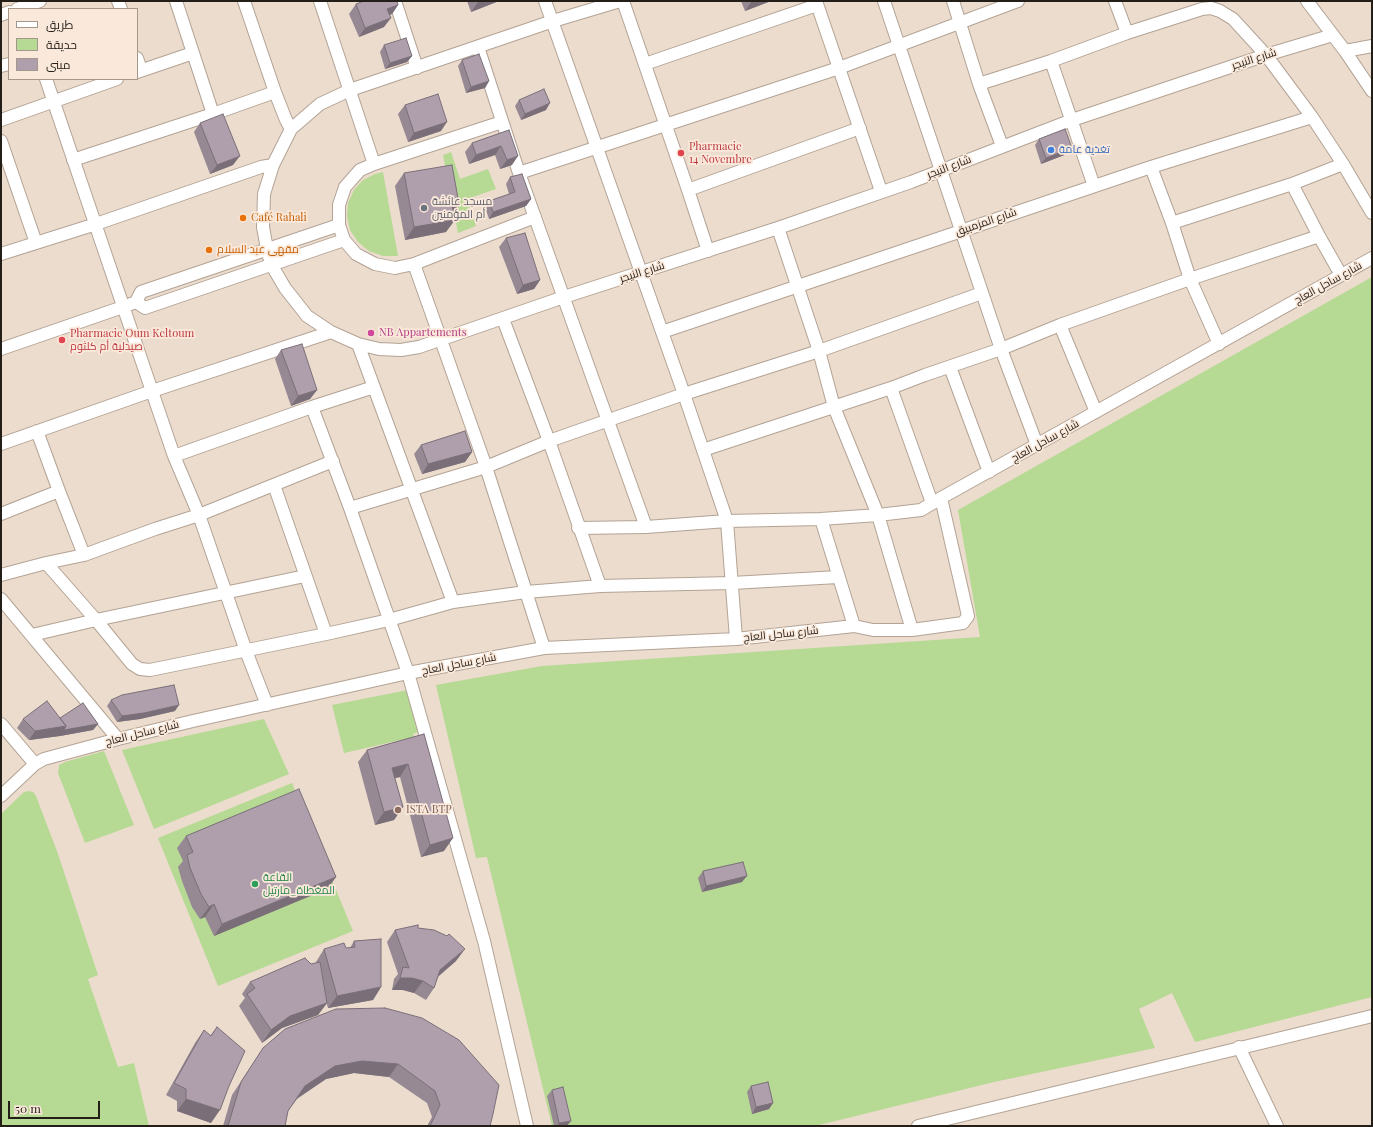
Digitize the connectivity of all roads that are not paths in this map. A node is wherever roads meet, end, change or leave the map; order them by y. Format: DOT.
graph roads {
  1 [pos="40,1"];
  2 [pos="176,1"];
  3 [pos="244,1"];
  4 [pos="320,1"];
  5 [pos="545,1"];
  6 [pos="622,1"];
  7 [pos="884,1"];
  8 [pos="953,1"];
  9 [pos="1018,1"];
  10 [pos="1115,1"];
  11 [pos="1308,1"];
  12 [pos="399,2"];
  13 [pos="817,3"];
  14 [pos="20,7"];
  15 [pos="553,21"];
  16 [pos="960,22"];
  17 [pos="1127,34"];
  18 [pos="1333,35"];
  19 [pos="899,46"];
  20 [pos="1372,46"];
  21 [pos="478,47"];
  22 [pos="1345,51"];
  23 [pos="193,54"];
  24 [pos="1266,55"];
  25 [pos="1051,61"];
  26 [pos="645,64"];
  27 [pos="417,68"];
  28 [pos="839,68"];
  29 [pos="139,71"];
  30 [pos="46,80"];
  31 [pos="114,80"];
  32 [pos="979,84"];
  33 [pos="350,90"];
  34 [pos="1372,91"];
  35 [pos="275,92"];
  36 [pos="53,102"];
  37 [pos="213,114"];
  38 [pos="1312,117"];
  39 [pos="1,120"];
  40 [pos="1072,120"];
  41 [pos="502,122"];
  42 [pos="666,125"];
  43 [pos="860,128"];
  44 [pos="291,129"];
  45 [pos="1,141"];
  46 [pos="1002,146"];
  47 [pos="596,147"];
  48 [pos="73,160"];
  49 [pos="374,164"];
  50 [pos="1343,164"];
  51 [pos="273,165"];
  52 [pos="1150,166"];
  53 [pos="941,170"];
  54 [pos="519,173"];
  55 [pos="1292,184"];
  56 [pos="1094,186"];
  57 [pos="688,190"];
  58 [pos="882,191"];
  59 [pos="1372,213"];
  60 [pos="535,217"];
  61 [pos="1172,223"];
  62 [pos="96,224"];
  63 [pos="339,225"];
  64 [pos="778,228"];
  65 [pos="961,231"];
  66 [pos="1319,236"];
  67 [pos="344,240"];
  68 [pos="36,244"];
  69 [pos="267,249"];
  70 [pos="708,251"];
  71 [pos="1,254"];
  72 [pos="1372,258"];
  73 [pos="271,264"];
  74 [pos="414,264"];
  75 [pos="641,272"];
  76 [pos="1341,275"];
  77 [pos="1190,279"];
  78 [pos="798,286"];
  79 [pos="982,293"];
  80 [pos="564,297"];
  81 [pos="136,302"];
  82 [pos="123,307"];
  83 [pos="503,319"];
  84 [pos="1060,325"];
  85 [pos="331,332"];
  86 [pos="662,332"];
  87 [pos="441,340"];
  88 [pos="358,344"];
  89 [pos="1219,344"];
  90 [pos="1,349"];
  91 [pos="1001,349"];
  92 [pos="819,351"];
  93 [pos="950,367"];
  94 [pos="374,387"];
  95 [pos="891,388"];
  96 [pos="152,391"];
  97 [pos="684,394"];
  98 [pos="312,407"];
  99 [pos="834,407"];
  100 [pos="1096,412"];
  101 [pos="609,420"];
  102 [pos="37,431"];
  103 [pos="549,441"];
  104 [pos="1,444"];
  105 [pos="1037,445"];
  106 [pos="703,450"];
  107 [pos="174,456"];
  108 [pos="333,461"];
  109 [pos="486,467"];
  110 [pos="989,472"];
  111 [pos="274,485"];
  112 [pos="411,489"];
  113 [pos="58,491"];
  114 [pos="937,501"];
  115 [pos="350,508"];
  116 [pos="1,514"];
  117 [pos="199,515"];
  118 [pos="878,515"];
  119 [pos="821,518"];
  120 [pos="727,522"];
  121 [pos="646,527"];
  122 [pos="578,528"];
  123 [pos="84,555"];
  124 [pos="46,564"];
  125 [pos="1,576"];
  126 [pos="305,576"];
  127 [pos="838,577"];
  128 [pos="732,583"];
  129 [pos="600,586"];
  130 [pos="526,592"];
  131 [pos="226,593"];
  132 [pos="1,599"];
  133 [pos="453,602"];
  134 [pos="96,620"];
  135 [pos="390,620"];
  136 [pos="854,626"];
  137 [pos="912,630"];
  138 [pos="326,634"];
  139 [pos="32,635"];
  140 [pos="736,639"];
  141 [pos="544,648"];
  142 [pos="246,651"];
  143 [pos="408,673"];
  144 [pos="267,705"];
  145 [pos="1,724"];
  146 [pos="118,739"];
  147 [pos="36,764"];
  148 [pos="1,796"];
  149 [pos="1372,1016"];
  150 [pos="1239,1047"];
  151 [pos="947,1123"];
  152 [pos="527,1126"];
  153 [pos="918,1126"];
  154 [pos="1276,1126"];
  1 -- 14 [label="street"];
  2 -- 23 [label="street"];
  3 -- 35 [label="street"];
  4 -- 33 [label="street"];
  5 -- 15 [label="street"];
  6 -- 15 [label="street"];
  6 -- 26 [label="street"];
  7 -- 19 [label="street"];
  8 -- 16 [label="street"];
  9 -- 16 [label="street"];
  10 -- 17 [label="street"];
  11 -- 18 [label="street"];
  12 -- 27 [label="street"];
  13 -- 26 [label="street"];
  13 -- 28 [label="street"];
  15 -- 21 [label="street"];
  15 -- 47 [label="street"];
  16 -- 19 [label="street"];
  16 -- 32 [label="street"];
  17 -- 24 [label="street"];
  17 -- 25 [label="street"];
  18 -- 22 [label="street"];
  18 -- 24 [label="street, شارع النيجر"];
  19 -- 28 [label="street"];
  19 -- 53 [label="street"];
  20 -- 22 [label="street"];
  21 -- 27 [label="street"];
  21 -- 41 [label="street"];
  22 -- 34 [label="street"];
  23 -- 29 [label="street"];
  23 -- 37 [label="street"];
  24 -- 38 [label="street"];
  24 -- 40 [label="street, شارع النيجر"];
  25 -- 32 [label="street"];
  25 -- 40 [label="street"];
  26 -- 42 [label="street"];
  27 -- 33 [label="street"];
  28 -- 42 [label="street"];
  28 -- 43 [label="street"];
  30 -- 36 [label="street"];
  31 -- 36 [label="street"];
  32 -- 46 [label="street"];
  33 -- 44 [label="street"];
  33 -- 49 [label="street"];
  35 -- 37 [label="street"];
  35 -- 44 [label="street"];
  36 -- 39 [label="street"];
  36 -- 48 [label="street"];
  37 -- 48 [label="street"];
  38 -- 50 [label="street"];
  38 -- 52 [label="street, شارع المزمبيق"];
  40 -- 46 [label="street, شارع النيجر"];
  40 -- 56 [label="street"];
  41 -- 49 [label="street"];
  41 -- 54 [label="street"];
  42 -- 47 [label="street"];
  42 -- 57 [label="street"];
  43 -- 57 [label="street"];
  43 -- 58 [label="street"];
  44 -- 51 [label="street, شارع النيجر"];
  45 -- 68 [label="street"];
  46 -- 53 [label="street, شارع النيجر"];
  47 -- 54 [label="street"];
  47 -- 75 [label="street"];
  48 -- 62 [label="street"];
  49 -- 63 [label="street"];
  50 -- 55 [label="street"];
  50 -- 59 [label="street"];
  51 -- 62 [label="street"];
  51 -- 69 [label="street, شارع النيجر"];
  52 -- 56 [label="street, شارع المزمبيق"];
  52 -- 61 [label="street"];
  53 -- 58 [label="street, شارع النيجر"];
  53 -- 65 [label="street"];
  54 -- 60 [label="street"];
  55 -- 61 [label="street"];
  55 -- 66 [label="street"];
  56 -- 65 [label="street, شارع المزمبيق"];
  57 -- 70 [label="street"];
  58 -- 64 [label="street, شارع النيجر"];
  60 -- 74 [label="street"];
  60 -- 80 [label="street"];
  61 -- 77 [label="street"];
  62 -- 68 [label="street"];
  62 -- 82 [label="street"];
  63 -- 67 [label="street"];
  63 -- 69 [label="street"];
  64 -- 70 [label="street, شارع النيجر"];
  64 -- 78 [label="street"];
  65 -- 78 [label="street, شارع المزمبيق"];
  65 -- 79 [label="street"];
  66 -- 76 [label="street"];
  66 -- 77 [label="street"];
  67 -- 73 [label="street"];
  67 -- 74 [label="street"];
  68 -- 71 [label="street"];
  69 -- 73 [label="street, شارع النيجر"];
  69 -- 81 [label="street"];
  70 -- 75 [label="street, شارع النيجر"];
  72 -- 76 [label="street, شارع ساحل العاج"];
  73 -- 81 [label="street"];
  73 -- 85 [label="street, شارع النيجر"];
  74 -- 87 [label="street"];
  75 -- 80 [label="street, شارع النيجر"];
  75 -- 86 [label="street"];
  76 -- 89 [label="street, شارع ساحل العاج"];
  77 -- 84 [label="street"];
  77 -- 89 [label="street"];
  78 -- 86 [label="street, شارع المزمبيق"];
  78 -- 92 [label="street"];
  79 -- 91 [label="street"];
  79 -- 92 [label="street"];
  80 -- 83 [label="street, شارع النيجر"];
  80 -- 101 [label="street"];
  81 -- 82 [label="street"];
  82 -- 90 [label="street"];
  82 -- 96 [label="street"];
  83 -- 87 [label="street, شارع النيجر"];
  83 -- 103 [label="street"];
  84 -- 91 [label="street"];
  84 -- 100 [label="street"];
  85 -- 88 [label="street, شارع النيجر"];
  85 -- 96 [label="street"];
  86 -- 97 [label="street"];
  87 -- 88 [label="street, شارع النيجر"];
  87 -- 109 [label="street"];
  88 -- 94 [label="street"];
  89 -- 100 [label="street, شارع ساحل العاج"];
  91 -- 93 [label="street"];
  91 -- 105 [label="street"];
  92 -- 97 [label="street"];
  92 -- 99 [label="street"];
  93 -- 95 [label="street"];
  93 -- 110 [label="street"];
  94 -- 98 [label="street"];
  94 -- 112 [label="street"];
  95 -- 99 [label="street"];
  95 -- 114 [label="street"];
  96 -- 102 [label="street"];
  96 -- 107 [label="street"];
  97 -- 101 [label="street"];
  97 -- 106 [label="street"];
  98 -- 107 [label="street"];
  98 -- 108 [label="street"];
  99 -- 106 [label="street"];
  99 -- 118 [label="street"];
  100 -- 105 [label="street, شارع ساحل العاج"];
  101 -- 103 [label="street"];
  101 -- 121 [label="street"];
  102 -- 104 [label="street"];
  102 -- 113 [label="street"];
  103 -- 109 [label="street"];
  103 -- 122 [label="street"];
  105 -- 110 [label="street, شارع ساحل العاج"];
  106 -- 120 [label="street"];
  107 -- 117 [label="street"];
  108 -- 111 [label="street"];
  108 -- 115 [label="street"];
  109 -- 112 [label="street"];
  109 -- 130 [label="street"];
  110 -- 114 [label="street, شارع ساحل العاج"];
  111 -- 117 [label="street"];
  111 -- 126 [label="street"];
  112 -- 115 [label="street"];
  112 -- 133 [label="street"];
  113 -- 116 [label="street"];
  113 -- 123 [label="street"];
  114 -- 118 [label="street"];
  114 -- 137 [label="street, شارع ساحل العاج"];
  115 -- 135 [label="street"];
  117 -- 123 [label="street"];
  117 -- 131 [label="street"];
  118 -- 119 [label="street"];
  118 -- 137 [label="street"];
  119 -- 120 [label="street"];
  119 -- 127 [label="street"];
  120 -- 121 [label="street"];
  120 -- 128 [label="street"];
  121 -- 122 [label="street"];
  122 -- 129 [label="street"];
  123 -- 124 [label="street"];
  124 -- 125 [label="street"];
  124 -- 134 [label="street"];
  126 -- 131 [label="street"];
  126 -- 138 [label="street"];
  127 -- 128 [label="street"];
  127 -- 136 [label="street"];
  128 -- 129 [label="street"];
  128 -- 140 [label="street"];
  129 -- 130 [label="street"];
  130 -- 133 [label="street"];
  130 -- 141 [label="street"];
  131 -- 134 [label="street"];
  131 -- 142 [label="street"];
  132 -- 139 [label="street"];
  133 -- 135 [label="street"];
  134 -- 139 [label="street"];
  134 -- 142 [label="street"];
  135 -- 138 [label="street"];
  135 -- 143 [label="street"];
  136 -- 137 [label="street, شارع ساحل العاج"];
  136 -- 140 [label="street, شارع ساحل العاج"];
  138 -- 142 [label="street"];
  139 -- 146 [label="street"];
  140 -- 141 [label="street, شارع ساحل العاج"];
  141 -- 143 [label="street, شارع ساحل العاج"];
  142 -- 144 [label="street"];
  143 -- 144 [label="street, شارع ساحل العاج"];
  143 -- 152 [label="street"];
  144 -- 146 [label="street, شارع ساحل العاج"];
  145 -- 147 [label="street"];
  146 -- 147 [label="street, شارع ساحل العاج"];
  147 -- 148 [label="street, شارع ساحل العاج"];
  149 -- 150 [label="street"];
  150 -- 151 [label="street"];
  150 -- 154 [label="street"];
  151 -- 153 [label="street"];
}
